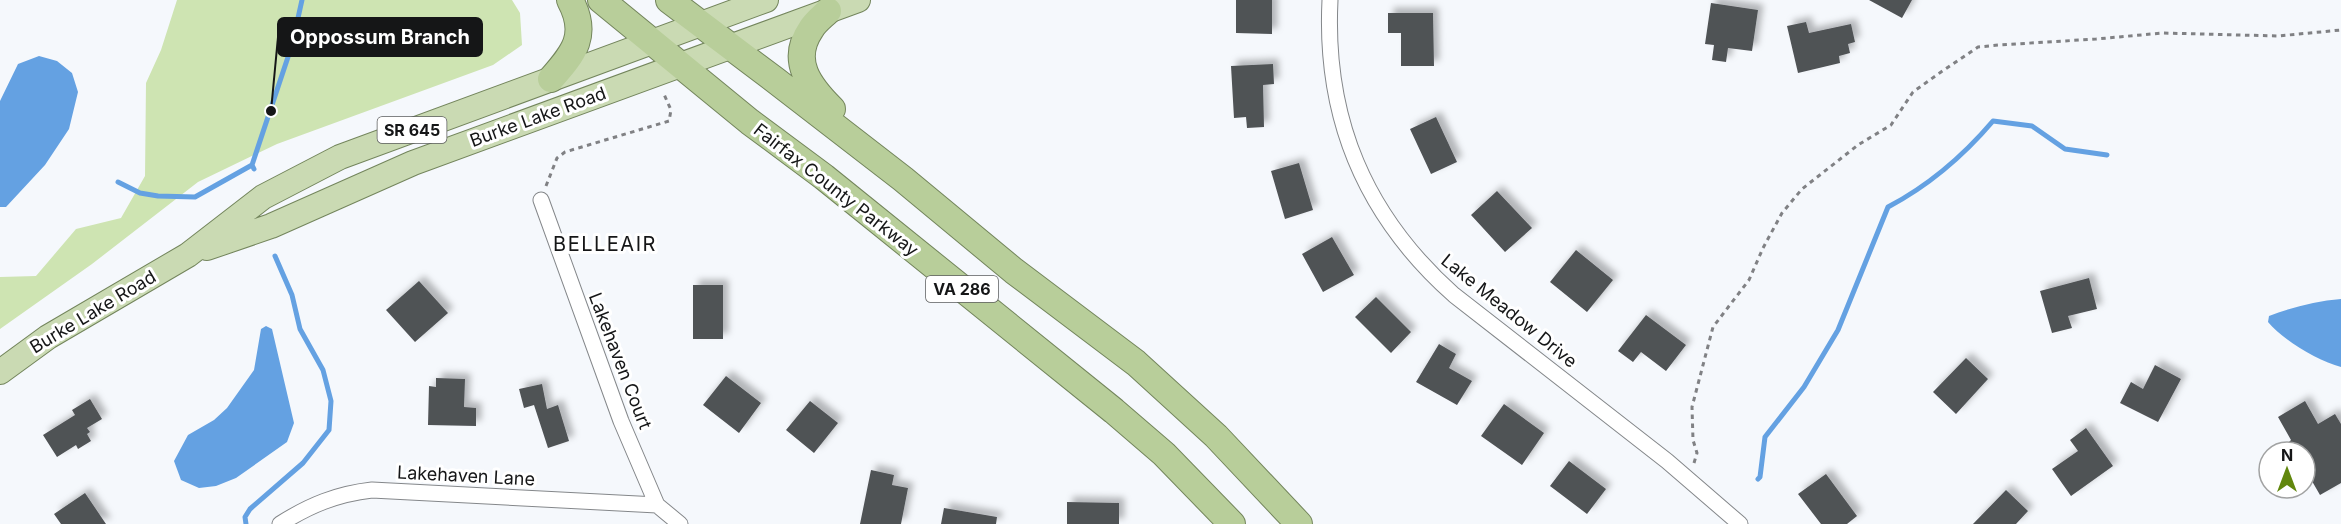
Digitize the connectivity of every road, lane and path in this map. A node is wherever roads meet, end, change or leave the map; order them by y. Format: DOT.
graph roads {
  1 [pos="570,0"];
  2 [pos="601,0"];
  3 [pos="669,0"];
  4 [pos="765,0"];
  5 [pos="858,0"];
  6 [pos="1330,0"];
  7 [pos="828,11"];
  8 [pos="700,24"];
  9 [pos="2341,30"];
  10 [pos="654,41"];
  11 [pos="730,46"];
  12 [pos="682,64"];
  13 [pos="551,79"];
  14 [pos="662,91"];
  15 [pos="903,179"];
  16 [pos="541,200"];
  17 [pos="188,255"];
  18 [pos="0,372"];
  19 [pos="1685,476"];
  20 [pos="657,506"];
  21 [pos="280,524"];
  22 [pos="680,524"];
  23 [pos="1232,524"];
  24 [pos="1299,524"];
  25 [pos="1740,524"];
  1 -- 13 [label="highway"];
  2 -- 10 [label="highway, Fairfax County Parkway / VA 286"];
  3 -- 8 [label="highway, VA 286"];
  4 -- 8 [label="main road, Burke Lake Road / SR 645"];
  5 -- 7 [label="main road, Burke Lake Road / SR 645"];
  6 -- 19 [label="street, Lake Meadow Drive"];
  7 -- 11 [label="main road, Burke Lake Road / SR 645"];
  7 -- 15 [label="highway"];
  8 -- 10 [label="main road, Burke Lake Road / SR 645"];
  8 -- 11 [label="highway, VA 286"];
  9 -- 19 [label="path"];
  10 -- 12 [label="highway, Fairfax County Parkway / VA 286"];
  10 -- 13 [label="main road, Burke Lake Road / SR 645"];
  11 -- 12 [label="main road, Burke Lake Road / SR 645"];
  11 -- 15 [label="highway, VA 286"];
  12 -- 17 [label="main road, Burke Lake Road / SR 645"];
  12 -- 23 [label="highway, Fairfax County Parkway / VA 286"];
  13 -- 17 [label="main road, Burke Lake Road / SR 645"];
  14 -- 16 [label="path"];
  15 -- 24 [label="highway, VA 286"];
  16 -- 20 [label="street, Lakehaven Court"];
  17 -- 18 [label="main road, Burke Lake Road / SR 645"];
  19 -- 25 [label="street, Lake Meadow Drive"];
  20 -- 21 [label="street, Lakehaven Lane"];
  20 -- 22 [label="street, Lakehaven Court"];
}
